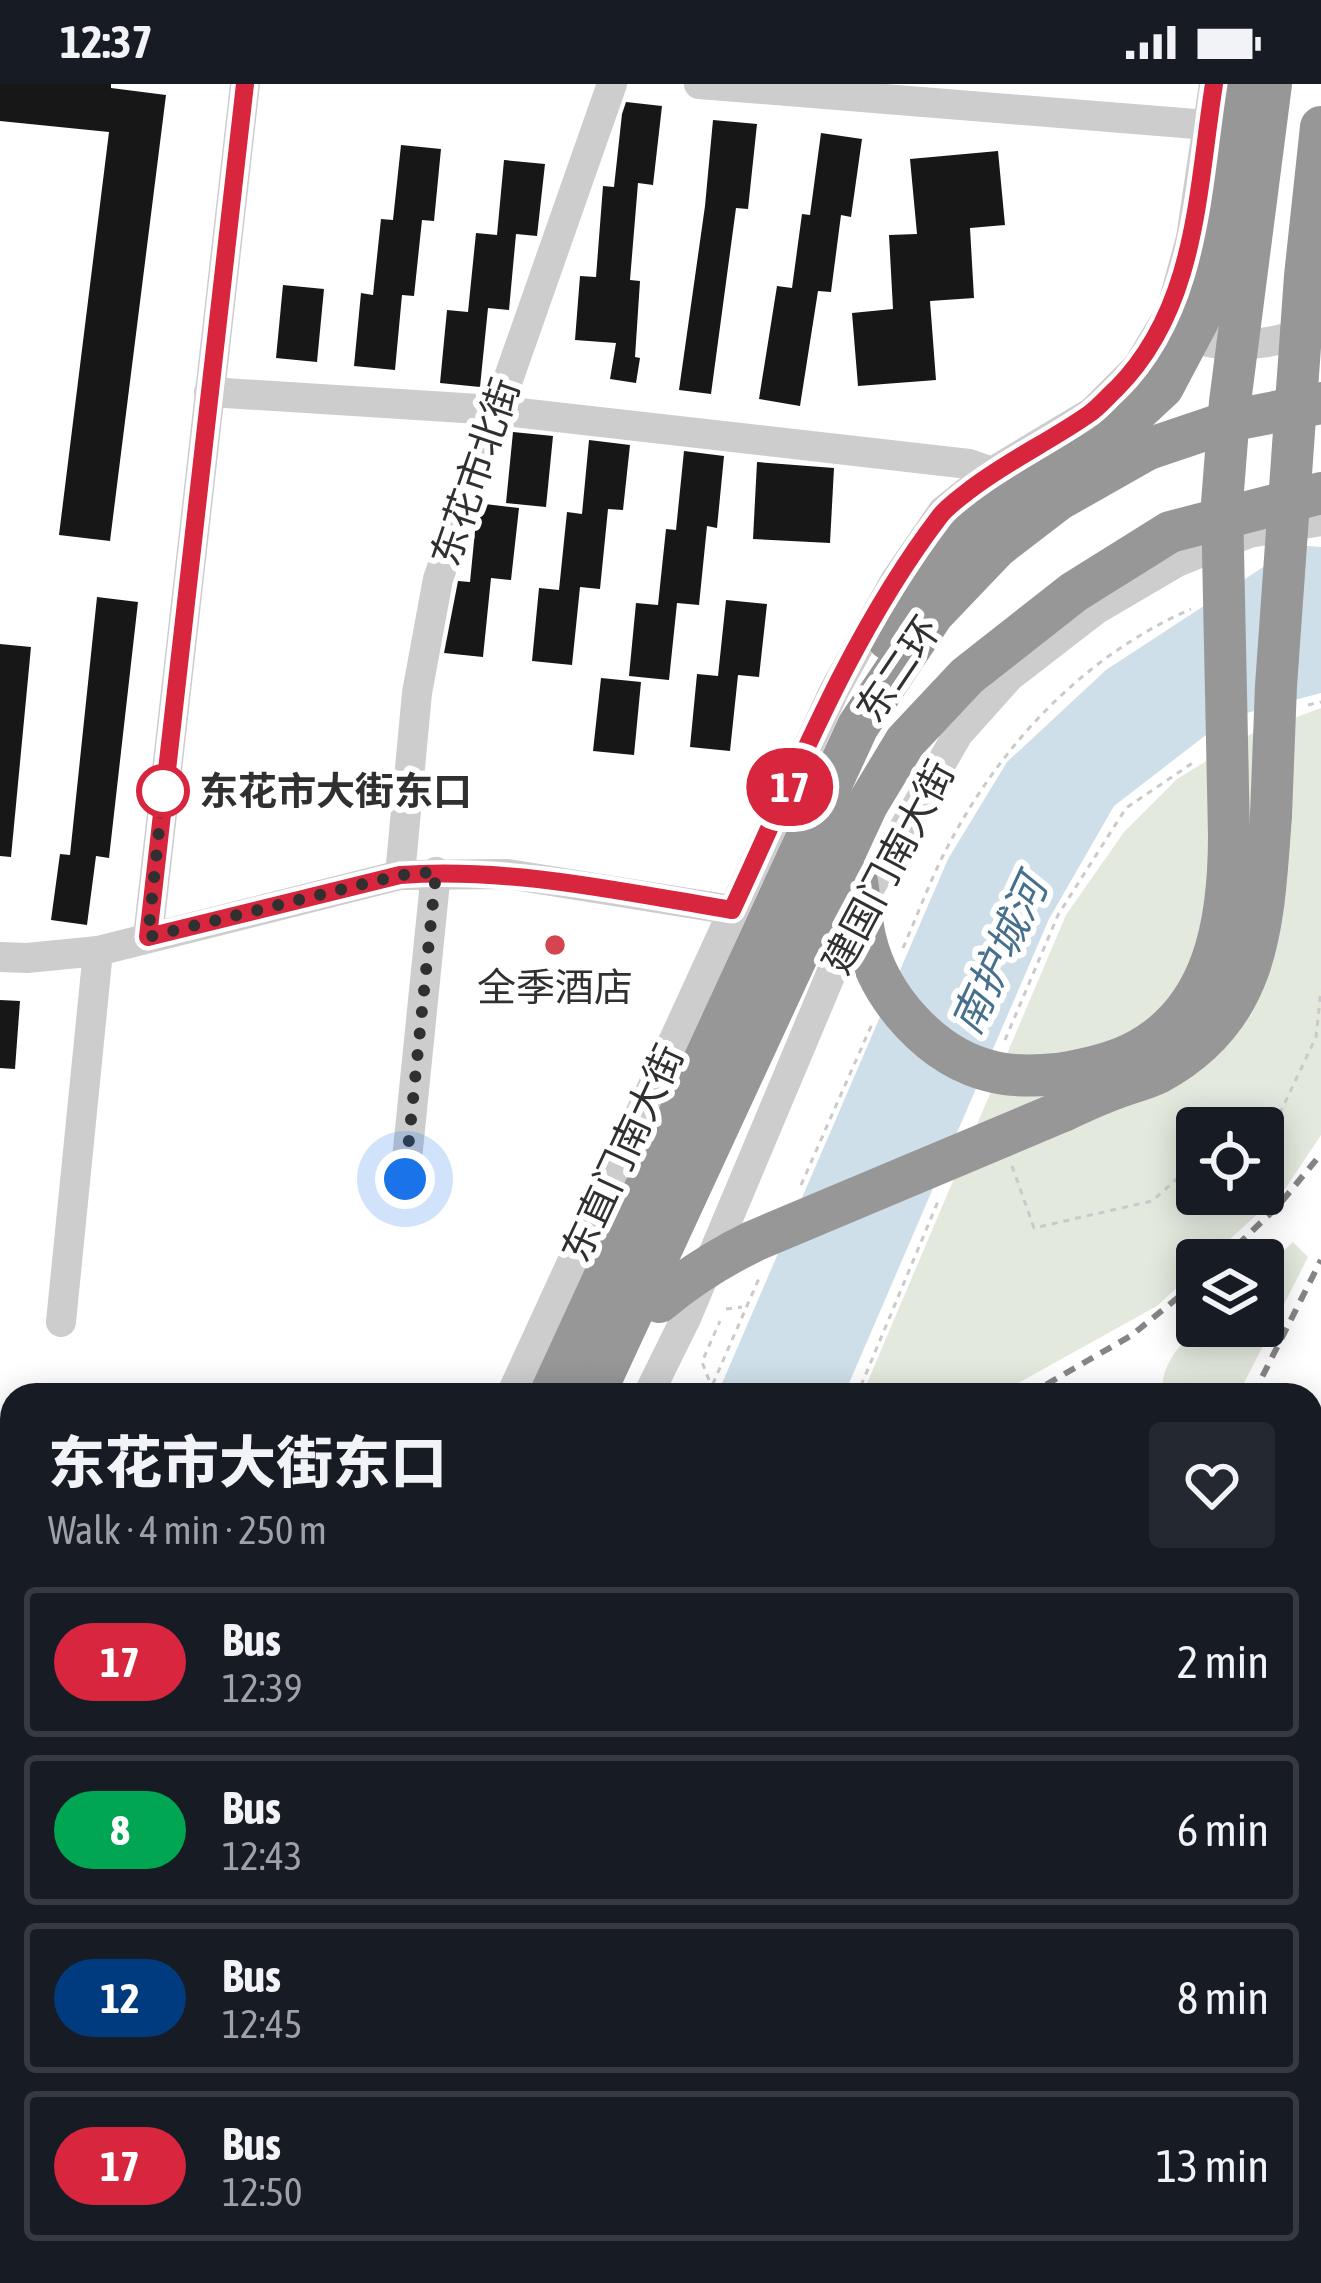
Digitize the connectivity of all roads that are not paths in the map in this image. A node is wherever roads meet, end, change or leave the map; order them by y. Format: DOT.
graph roads {
  1 [pos="244,84"];
  2 [pos="612,84"];
  3 [pos="699,84"];
  4 [pos="1214,84"];
  5 [pos="1237,84"];
  6 [pos="1271,84"];
  7 [pos="1208,124"];
  8 [pos="1321,127"];
  9 [pos="1321,296"];
  10 [pos="1168,317"];
  11 [pos="1321,322"];
  12 [pos="209,392"];
  13 [pos="1321,403"];
  14 [pos="495,410"];
  15 [pos="992,472"];
  16 [pos="1321,493"];
  17 [pos="1321,520"];
  18 [pos="858,726"];
  19 [pos="867,806"];
  20 [pos="436,872"];
  21 [pos="400,875"];
  22 [pos="732,910"];
  23 [pos="148,937"];
  24 [pos="98,951"];
  25 [pos="0,956"];
  26 [pos="1060,1092"];
  27 [pos="405,1179"];
  28 [pos="61,1322"];
  29 [pos="516,1383"];
  30 [pos="556,1383"];
  31 [pos="602,1383"];
  32 [pos="604,1383"];
  33 [pos="654,1383"];
  1 -- 12 [label="street"];
  2 -- 14 [label="street, 东花市北街"];
  3 -- 7 [label="street"];
  4 -- 7 [label="street"];
  5 -- 18 [label="highway, bridge"];
  6 -- 26 [label="highway, bridge"];
  7 -- 10 [label="street"];
  8 -- 26 [label="highway, bridge"];
  9 -- 10 [label="street"];
  10 -- 11 [label="street"];
  10 -- 15 [label="street"];
  12 -- 14 [label="street"];
  12 -- 23 [label="street"];
  13 -- 18 [label="highway, 东二环, bridge"];
  14 -- 15 [label="street"];
  14 -- 21 [label="street, 东花市北街"];
  15 -- 22 [label="street"];
  16 -- 19 [label="highway, 东二环"];
  17 -- 33 [label="street, 建国门南大街"];
  18 -- 30 [label="highway, 东二环, bridge"];
  19 -- 26 [label="highway, bridge"];
  19 -- 31 [label="highway, 东二环"];
  20 -- 21 [label="street"];
  20 -- 22 [label="street"];
  20 -- 27 [label="street"];
  21 -- 23 [label="street"];
  22 -- 29 [label="street, 东直门南大街"];
  23 -- 24 [label="street"];
  24 -- 25 [label="street"];
  24 -- 28 [label="street"];
  26 -- 32 [label="highway, bridge"];
}
